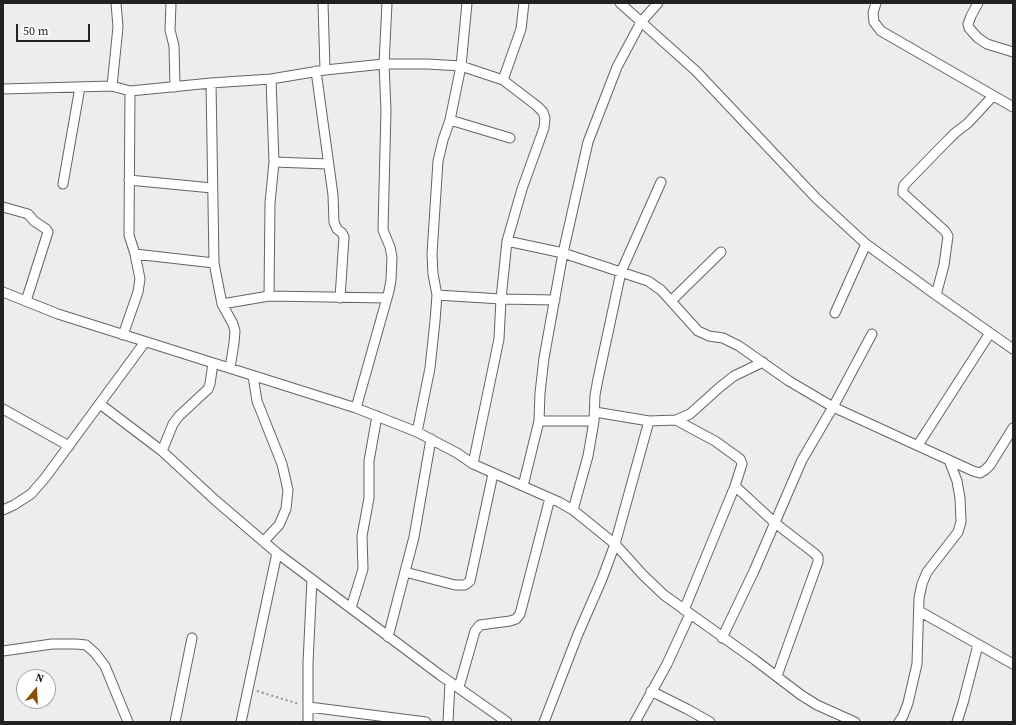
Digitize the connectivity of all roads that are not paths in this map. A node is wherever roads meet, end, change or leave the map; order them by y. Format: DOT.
graph roads {
  1 [pos="116,3"];
  2 [pos="172,3"];
  3 [pos="323,3"];
  4 [pos="387,3"];
  5 [pos="467,3"];
  6 [pos="524,3"];
  7 [pos="620,3"];
  8 [pos="658,3"];
  9 [pos="876,3"];
  10 [pos="978,3"];
  11 [pos="641,22"];
  12 [pos="1013,52"];
  13 [pos="384,64"];
  14 [pos="461,66"];
  15 [pos="320,70"];
  16 [pos="271,79"];
  17 [pos="503,80"];
  18 [pos="211,83"];
  19 [pos="112,86"];
  20 [pos="80,87"];
  21 [pos="175,87"];
  22 [pos="3,88"];
  23 [pos="130,91"];
  24 [pos="993,96"];
  25 [pos="1013,107"];
  26 [pos="450,120"];
  27 [pos="510,138"];
  28 [pos="274,162"];
  29 [pos="328,164"];
  30 [pos="129,180"];
  31 [pos="660,182"];
  32 [pos="63,184"];
  33 [pos="212,188"];
  34 [pos="3,207"];
  35 [pos="506,241"];
  36 [pos="866,244"];
  37 [pos="721,252"];
  38 [pos="563,253"];
  39 [pos="135,254"];
  40 [pos="214,263"];
  41 [pos="621,272"];
  42 [pos="3,292"];
  43 [pos="437,295"];
  44 [pos="936,295"];
  45 [pos="268,296"];
  46 [pos="340,298"];
  47 [pos="387,298"];
  48 [pos="501,299"];
  49 [pos="555,300"];
  50 [pos="26,301"];
  51 [pos="671,301"];
  52 [pos="222,304"];
  53 [pos="835,313"];
  54 [pos="990,332"];
  55 [pos="872,334"];
  56 [pos="123,335"];
  57 [pos="144,342"];
  58 [pos="1013,349"];
  59 [pos="763,362"];
  60 [pos="213,363"];
  61 [pos="230,368"];
  62 [pos="253,376"];
  63 [pos="100,404"];
  64 [pos="833,407"];
  65 [pos="356,408"];
  66 [pos="3,409"];
  67 [pos="595,412"];
  68 [pos="377,416"];
  69 [pos="676,420"];
  70 [pos="539,421"];
  71 [pos="649,421"];
  72 [pos="594,422"];
  73 [pos="1013,428"];
  74 [pos="418,432"];
  75 [pos="431,439"];
  76 [pos="918,445"];
  77 [pos="69,446"];
  78 [pos="162,451"];
  79 [pos="949,460"];
  80 [pos="473,464"];
  81 [pos="493,474"];
  82 [pos="523,486"];
  83 [pos="735,486"];
  84 [pos="550,498"];
  85 [pos="3,510"];
  86 [pos="573,510"];
  87 [pos="775,523"];
  88 [pos="264,541"];
  89 [pos="615,544"];
  90 [pos="277,553"];
  91 [pos="405,572"];
  92 [pos="312,579"];
  93 [pos="351,608"];
  94 [pos="920,611"];
  95 [pos="687,612"];
  96 [pos="388,637"];
  97 [pos="192,638"];
  98 [pos="722,638"];
  99 [pos="978,645"];
  100 [pos="3,651"];
  101 [pos="1013,664"];
  102 [pos="777,676"];
  103 [pos="450,682"];
  104 [pos="459,687"];
  105 [pos="651,691"];
  106 [pos="309,707"];
  107 [pos="128,722"];
  108 [pos="170,722"];
  109 [pos="175,722"];
  110 [pos="241,722"];
  111 [pos="308,722"];
  112 [pos="426,722"];
  113 [pos="448,722"];
  114 [pos="507,722"];
  115 [pos="544,722"];
  116 [pos="635,722"];
  117 [pos="710,722"];
  118 [pos="854,722"];
  119 [pos="899,722"];
  120 [pos="957,722"];
  1 -- 19 [label="street"];
  2 -- 21 [label="street"];
  3 -- 15 [label="street"];
  4 -- 13 [label="street"];
  5 -- 14 [label="street"];
  6 -- 17 [label="street"];
  7 -- 11 [label="street"];
  8 -- 11 [label="street"];
  9 -- 24 [label="street"];
  10 -- 12 [label="street"];
  11 -- 36 [label="street"];
  11 -- 38 [label="street"];
  13 -- 14 [label="street"];
  13 -- 15 [label="street"];
  13 -- 47 [label="street"];
  14 -- 17 [label="street"];
  14 -- 26 [label="street"];
  15 -- 16 [label="street"];
  15 -- 29 [label="street"];
  16 -- 18 [label="street"];
  16 -- 28 [label="street"];
  17 -- 35 [label="street"];
  18 -- 21 [label="street"];
  18 -- 33 [label="street"];
  19 -- 20 [label="street"];
  19 -- 23 [label="street"];
  20 -- 22 [label="street"];
  20 -- 32 [label="street"];
  21 -- 23 [label="street"];
  23 -- 30 [label="street"];
  24 -- 25 [label="street"];
  24 -- 44 [label="street"];
  26 -- 27 [label="street"];
  26 -- 43 [label="street"];
  28 -- 29 [label="street"];
  28 -- 45 [label="street"];
  29 -- 46 [label="street"];
  30 -- 33 [label="street"];
  30 -- 39 [label="street"];
  31 -- 41 [label="street"];
  33 -- 40 [label="street"];
  34 -- 50 [label="street"];
  35 -- 38 [label="street"];
  35 -- 48 [label="street"];
  36 -- 44 [label="street"];
  36 -- 53 [label="street"];
  37 -- 51 [label="street"];
  38 -- 41 [label="street"];
  38 -- 49 [label="street"];
  39 -- 40 [label="street"];
  39 -- 56 [label="street"];
  40 -- 52 [label="street"];
  41 -- 51 [label="street"];
  41 -- 67 [label="street"];
  42 -- 50 [label="street"];
  43 -- 48 [label="street"];
  43 -- 74 [label="street"];
  44 -- 54 [label="street"];
  45 -- 46 [label="street"];
  45 -- 52 [label="street"];
  46 -- 47 [label="street"];
  47 -- 65 [label="street"];
  48 -- 49 [label="street"];
  48 -- 80 [label="street"];
  49 -- 70 [label="street"];
  50 -- 56 [label="street"];
  51 -- 59 [label="street"];
  52 -- 61 [label="street"];
  54 -- 58 [label="street"];
  54 -- 76 [label="street"];
  55 -- 64 [label="street"];
  56 -- 57 [label="street"];
  57 -- 60 [label="street"];
  57 -- 63 [label="street"];
  59 -- 64 [label="street"];
  59 -- 69 [label="street"];
  60 -- 61 [label="street"];
  60 -- 78 [label="street"];
  61 -- 62 [label="street"];
  62 -- 65 [label="street"];
  62 -- 88 [label="street"];
  63 -- 77 [label="street"];
  63 -- 78 [label="street"];
  64 -- 76 [label="street"];
  64 -- 87 [label="street"];
  65 -- 68 [label="street"];
  66 -- 77 [label="street"];
  67 -- 71 [label="street"];
  67 -- 72 [label="street"];
  68 -- 74 [label="street"];
  68 -- 93 [label="street"];
  69 -- 71 [label="street"];
  69 -- 83 [label="street"];
  70 -- 72 [label="street"];
  70 -- 82 [label="street"];
  71 -- 89 [label="street"];
  72 -- 86 [label="street"];
  73 -- 79 [label="street"];
  74 -- 75 [label="street"];
  75 -- 80 [label="street"];
  75 -- 91 [label="street"];
  76 -- 79 [label="street"];
  77 -- 85 [label="street"];
  78 -- 88 [label="street"];
  79 -- 94 [label="street"];
  80 -- 81 [label="street"];
  81 -- 82 [label="street"];
  81 -- 91 [label="street"];
  82 -- 84 [label="street"];
  83 -- 87 [label="street"];
  83 -- 95 [label="street"];
  84 -- 86 [label="street"];
  84 -- 104 [label="street"];
  86 -- 89 [label="street"];
  87 -- 98 [label="street"];
  87 -- 102 [label="street"];
  88 -- 90 [label="street"];
  89 -- 95 [label="street"];
  89 -- 115 [label="street"];
  90 -- 92 [label="street"];
  90 -- 110 [label="street"];
  91 -- 96 [label="street"];
  92 -- 93 [label="street"];
  92 -- 106 [label="street"];
  93 -- 96 [label="street"];
  94 -- 99 [label="street"];
  94 -- 119 [label="street"];
  95 -- 98 [label="street"];
  95 -- 105 [label="street"];
  96 -- 103 [label="street"];
  97 -- 109 [label="street"];
  98 -- 102 [label="street"];
  99 -- 101 [label="street"];
  99 -- 120 [label="street"];
  100 -- 107 [label="street"];
  102 -- 118 [label="street"];
  103 -- 104 [label="street"];
  103 -- 113 [label="street"];
  104 -- 114 [label="street"];
  105 -- 116 [label="street"];
  105 -- 117 [label="street"];
  106 -- 111 [label="street"];
  106 -- 112 [label="street"];
  108 -- 109 [label="street"];
}
